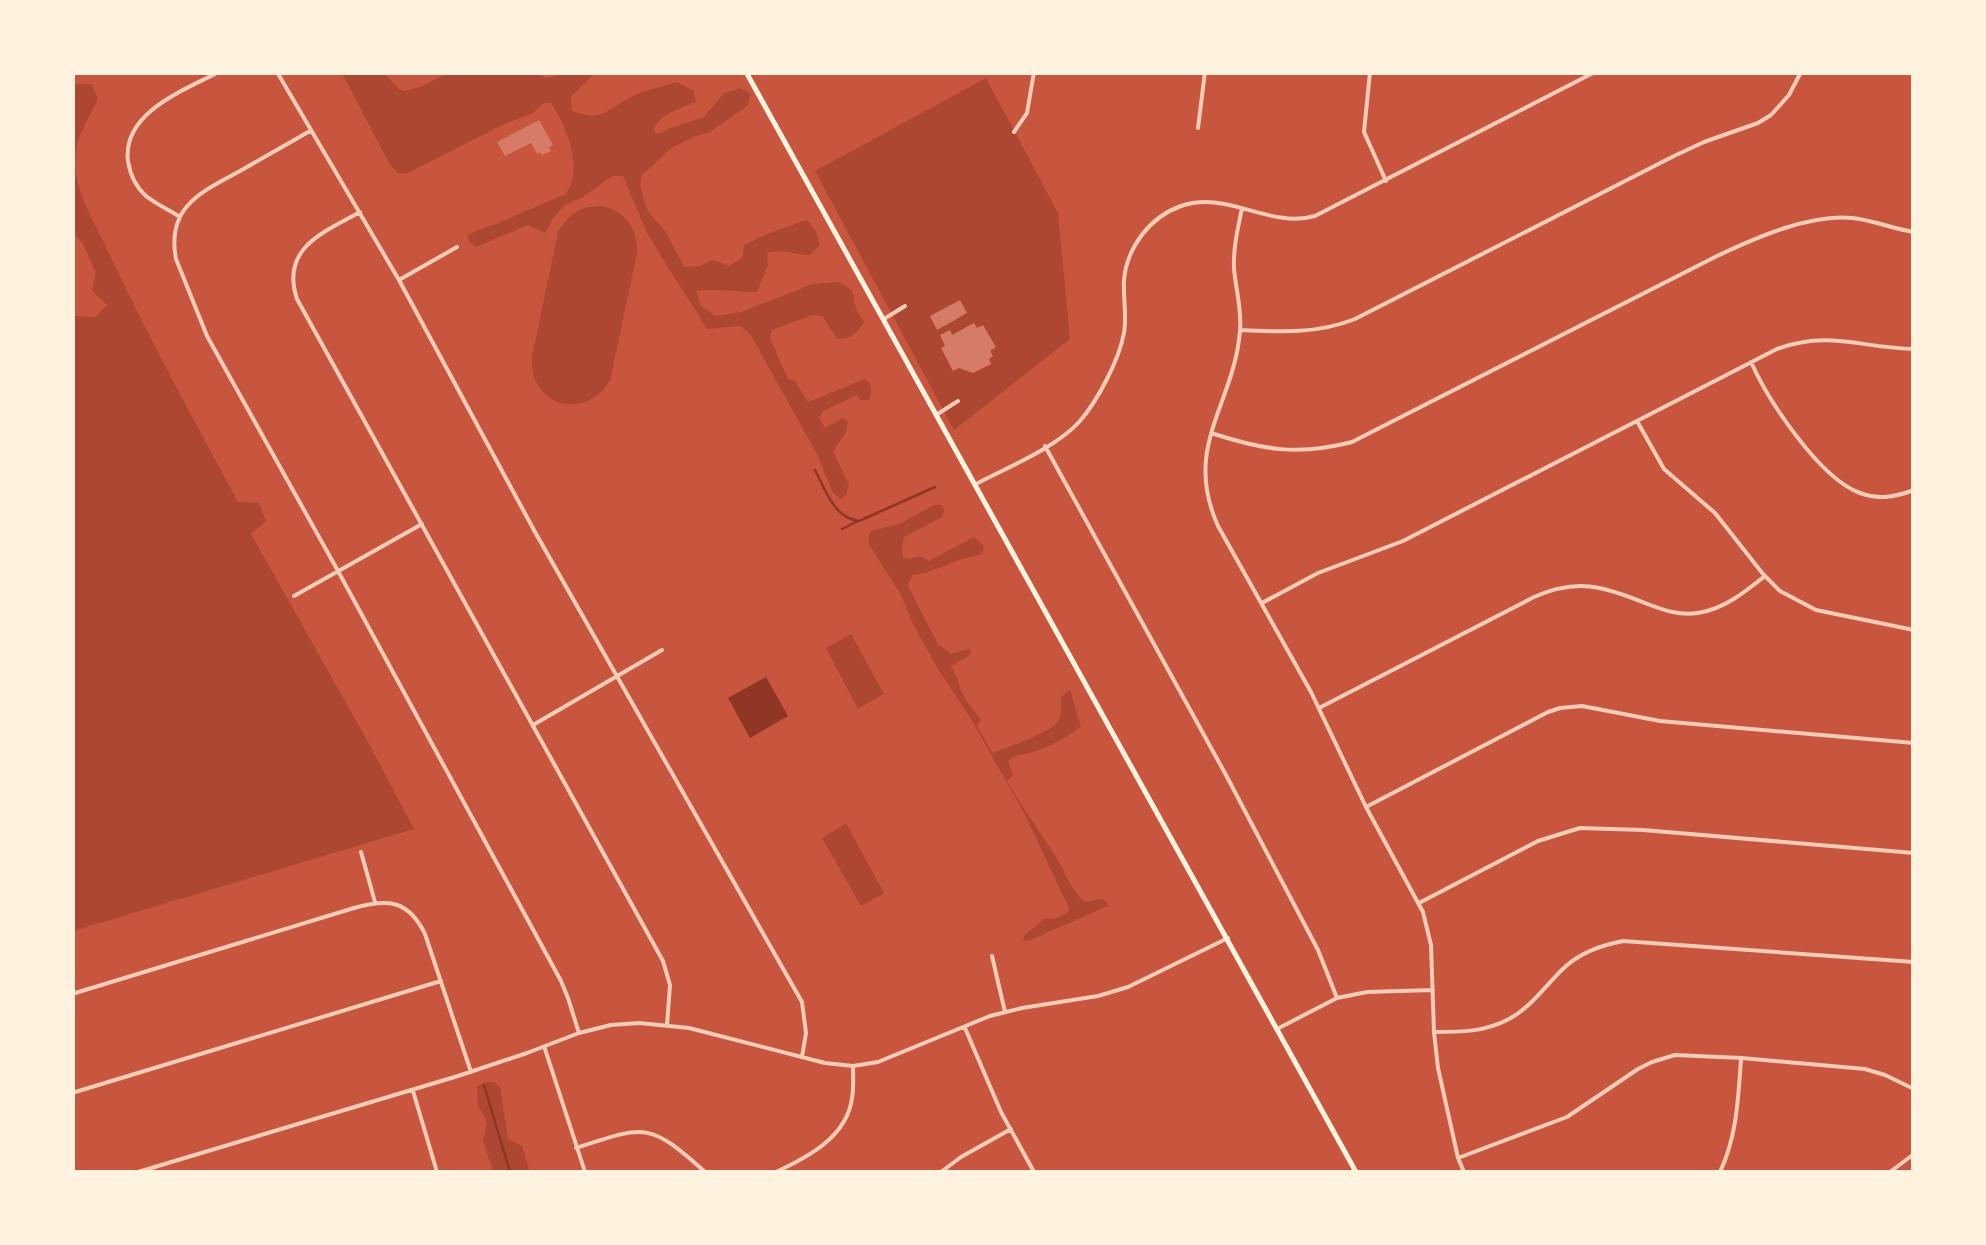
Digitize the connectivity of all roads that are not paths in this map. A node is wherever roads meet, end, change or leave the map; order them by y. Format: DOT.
graph roads {
  1 [pos="219,72"];
  2 [pos="277,72"];
  3 [pos="746,72"];
  4 [pos="1034,72"];
  5 [pos="1205,72"];
  6 [pos="1370,72"];
  7 [pos="1595,72"];
  8 [pos="1801,72"];
  9 [pos="1887,72"];
  10 [pos="1914,73"];
  11 [pos="1198,128"];
  12 [pos="312,130"];
  13 [pos="1014,132"];
  14 [pos="1386,180"];
  15 [pos="1242,208"];
  16 [pos="360,212"];
  17 [pos="180,217"];
  18 [pos="1914,232"];
  19 [pos="456,247"];
  20 [pos="399,280"];
  21 [pos="906,306"];
  22 [pos="883,319"];
  23 [pos="1240,330"];
  24 [pos="1914,349"];
  25 [pos="1751,362"];
  26 [pos="958,401"];
  27 [pos="936,414"];
  28 [pos="1637,420"];
  29 [pos="1211,433"];
  30 [pos="1046,446"];
  31 [pos="975,484"];
  32 [pos="1914,490"];
  33 [pos="422,524"];
  34 [pos="338,571"];
  35 [pos="1765,576"];
  36 [pos="294,596"];
  37 [pos="1262,604"];
  38 [pos="1914,630"];
  39 [pos="662,650"];
  40 [pos="618,676"];
  41 [pos="1319,708"];
  42 [pos="532,725"];
  43 [pos="1914,743"];
  44 [pos="1366,807"];
  45 [pos="361,852"];
  46 [pos="1914,853"];
  47 [pos="375,902"];
  48 [pos="1419,903"];
  49 [pos="1228,938"];
  50 [pos="992,956"];
  51 [pos="1914,962"];
  52 [pos="440,980"];
  53 [pos="1433,990"];
  54 [pos="72,994"];
  55 [pos="1337,998"];
  56 [pos="1005,1012"];
  57 [pos="667,1025"];
  58 [pos="964,1026"];
  59 [pos="1277,1029"];
  60 [pos="1434,1032"];
  61 [pos="579,1033"];
  62 [pos="544,1046"];
  63 [pos="802,1057"];
  64 [pos="1742,1058"];
  65 [pos="853,1066"];
  66 [pos="471,1072"];
  67 [pos="1914,1089"];
  68 [pos="413,1090"];
  69 [pos="72,1092"];
  70 [pos="1011,1129"];
  71 [pos="576,1148"];
  72 [pos="1914,1154"];
  73 [pos="1458,1158"];
  74 [pos="1352,1171"];
  75 [pos="138,1172"];
  76 [pos="438,1172"];
  77 [pos="585,1172"];
  78 [pos="704,1172"];
  79 [pos="776,1172"];
  80 [pos="941,1172"];
  81 [pos="1034,1172"];
  82 [pos="1464,1172"];
  83 [pos="1720,1172"];
  84 [pos="1890,1172"];
  1 -- 17 [label="street"];
  2 -- 12 [label="street"];
  3 -- 22 [label="main road"];
  4 -- 13 [label="street"];
  5 -- 11 [label="street"];
  6 -- 14 [label="street"];
  7 -- 14 [label="street"];
  8 -- 23 [label="street"];
  9 -- 10 [label="street"];
  12 -- 16 [label="street"];
  12 -- 17 [label="street"];
  14 -- 15 [label="street"];
  15 -- 23 [label="street"];
  15 -- 30 [label="street"];
  16 -- 20 [label="street"];
  16 -- 33 [label="street"];
  17 -- 34 [label="street"];
  18 -- 29 [label="street"];
  19 -- 20 [label="street"];
  20 -- 40 [label="street"];
  21 -- 22 [label="street"];
  22 -- 27 [label="main road"];
  23 -- 29 [label="street"];
  24 -- 25 [label="street"];
  25 -- 28 [label="street"];
  25 -- 32 [label="street"];
  26 -- 27 [label="street"];
  27 -- 31 [label="main road"];
  28 -- 35 [label="street"];
  28 -- 37 [label="street"];
  29 -- 37 [label="street"];
  30 -- 31 [label="street"];
  30 -- 55 [label="street"];
  31 -- 49 [label="main road"];
  33 -- 34 [label="street"];
  33 -- 42 [label="street"];
  34 -- 36 [label="street"];
  34 -- 61 [label="street"];
  35 -- 38 [label="street"];
  35 -- 41 [label="street"];
  37 -- 41 [label="street"];
  39 -- 40 [label="street"];
  40 -- 42 [label="street"];
  40 -- 63 [label="street"];
  41 -- 44 [label="street"];
  42 -- 57 [label="street"];
  43 -- 44 [label="street"];
  44 -- 48 [label="street"];
  45 -- 47 [label="street"];
  46 -- 48 [label="street"];
  47 -- 52 [label="street"];
  47 -- 54 [label="street"];
  48 -- 53 [label="street"];
  49 -- 56 [label="street"];
  49 -- 59 [label="main road"];
  50 -- 56 [label="street"];
  51 -- 60 [label="street"];
  52 -- 66 [label="street"];
  52 -- 69 [label="street"];
  53 -- 55 [label="street"];
  53 -- 60 [label="street"];
  55 -- 59 [label="street"];
  56 -- 58 [label="street"];
  57 -- 61 [label="street"];
  57 -- 63 [label="street"];
  58 -- 65 [label="street"];
  58 -- 70 [label="street"];
  59 -- 74 [label="main road"];
  60 -- 73 [label="street"];
  61 -- 62 [label="street"];
  62 -- 66 [label="street"];
  62 -- 71 [label="street"];
  63 -- 65 [label="street"];
  64 -- 67 [label="street"];
  64 -- 73 [label="street"];
  64 -- 83 [label="street"];
  65 -- 79 [label="street"];
  66 -- 68 [label="street"];
  68 -- 75 [label="street"];
  68 -- 76 [label="street"];
  70 -- 80 [label="street"];
  70 -- 81 [label="street"];
  71 -- 77 [label="street"];
  71 -- 78 [label="street"];
  72 -- 84 [label="street"];
  73 -- 82 [label="street"];
}
